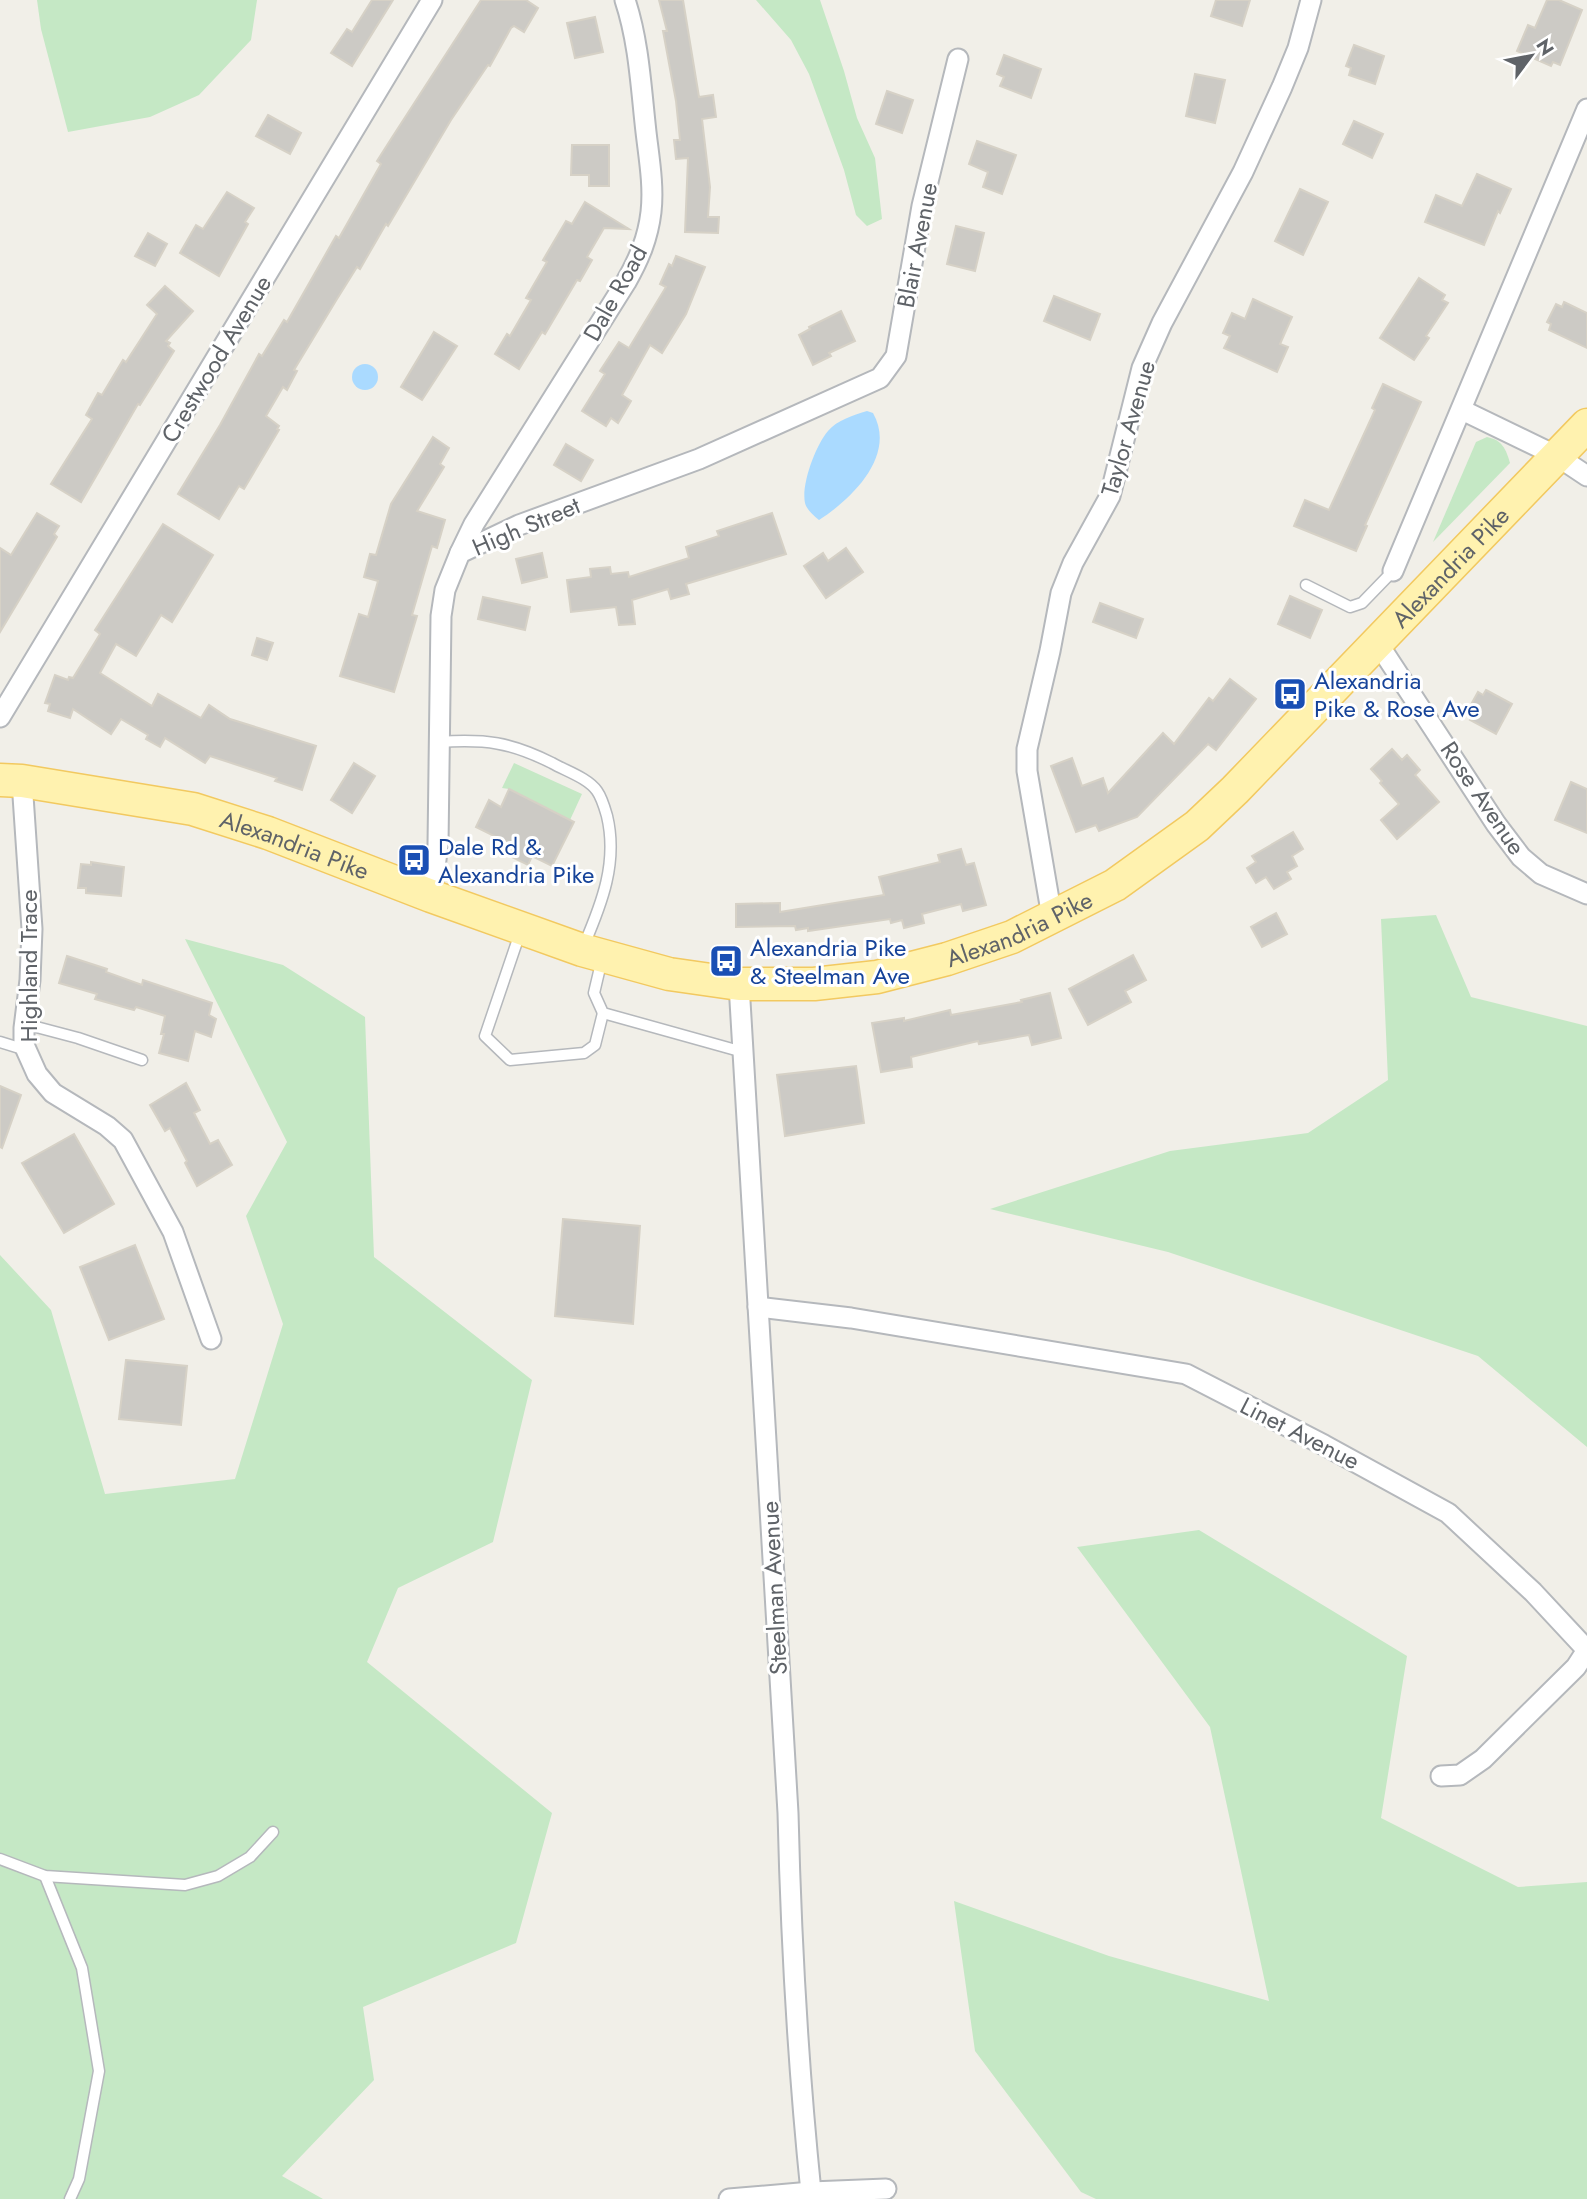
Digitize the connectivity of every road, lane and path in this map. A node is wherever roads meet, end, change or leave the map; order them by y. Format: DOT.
graph roads {
  1 [pos="432,0"];
  2 [pos="625,0"];
  3 [pos="1311,0"];
  4 [pos="958,59"];
  5 [pos="1587,109"];
  6 [pos="833,399"];
  7 [pos="1462,410"];
  8 [pos="1587,425"];
  9 [pos="1557,456"];
  10 [pos="1587,476"];
  11 [pos="460,554"];
  12 [pos="1393,571"];
  13 [pos="1306,585"];
  14 [pos="1377,642"];
  15 [pos="0,717"];
  16 [pos="439,741"];
  17 [pos="11,780"];
  18 [pos="1587,894"];
  19 [pos="431,896"];
  20 [pos="1052,917"];
  21 [pos="522,927"];
  22 [pos="592,953"];
  23 [pos="739,984"];
  24 [pos="604,1013"];
  25 [pos="25,1024"];
  26 [pos="0,1042"];
  27 [pos="27,1050"];
  28 [pos="743,1052"];
  29 [pos="142,1060"];
  30 [pos="758,1307"];
  31 [pos="211,1339"];
  32 [pos="1587,1650"];
  33 [pos="1441,1776"];
  34 [pos="273,1832"];
  35 [pos="0,1859"];
  36 [pos="45,1876"];
  37 [pos="886,2189"];
  38 [pos="811,2192"];
  39 [pos="70,2199"];
  40 [pos="729,2199"];
  1 -- 15 [label="street, Crestwood Avenue"];
  2 -- 11 [label="street, Dale Road"];
  3 -- 20 [label="street, Taylor Avenue"];
  4 -- 6 [label="street, Blair Avenue"];
  5 -- 7 [label="street, Alexandria Pike"];
  6 -- 11 [label="street, High Street"];
  7 -- 9 [label="street"];
  7 -- 12 [label="street, Alexandria Pike"];
  8 -- 9 [label="main road, Alexandria Pike"];
  9 -- 10 [label="street"];
  9 -- 14 [label="main road, Alexandria Pike"];
  11 -- 16 [label="street, High Street"];
  12 -- 13 [label="lane"];
  14 -- 18 [label="street, Rose Avenue"];
  14 -- 20 [label="main road, Alexandria Pike"];
  16 -- 19 [label="street, High Street"];
  16 -- 22 [label="lane"];
  17 -- 19 [label="main road, Alexandria Pike"];
  17 -- 25 [label="street, Highland Trace"];
  19 -- 21 [label="main road, Alexandria Pike"];
  20 -- 23 [label="main road, Alexandria Pike"];
  21 -- 22 [label="main road, Alexandria Pike"];
  21 -- 24 [label="lane"];
  22 -- 23 [label="main road, Alexandria Pike"];
  22 -- 24 [label="lane"];
  23 -- 28 [label="street, Steelman Avenue"];
  24 -- 28 [label="lane"];
  25 -- 27 [label="street, Highland Trace"];
  25 -- 29 [label="lane"];
  26 -- 27 [label="lane"];
  27 -- 31 [label="street, Highland Trace"];
  28 -- 30 [label="street, Steelman Avenue"];
  30 -- 32 [label="street, Linet Avenue"];
  30 -- 38 [label="street, Steelman Avenue"];
  32 -- 33 [label="street, Linet Avenue"];
  34 -- 36 [label="lane"];
  35 -- 36 [label="lane"];
  36 -- 39 [label="lane"];
  37 -- 38 [label="street"];
  38 -- 40 [label="street"];
}
